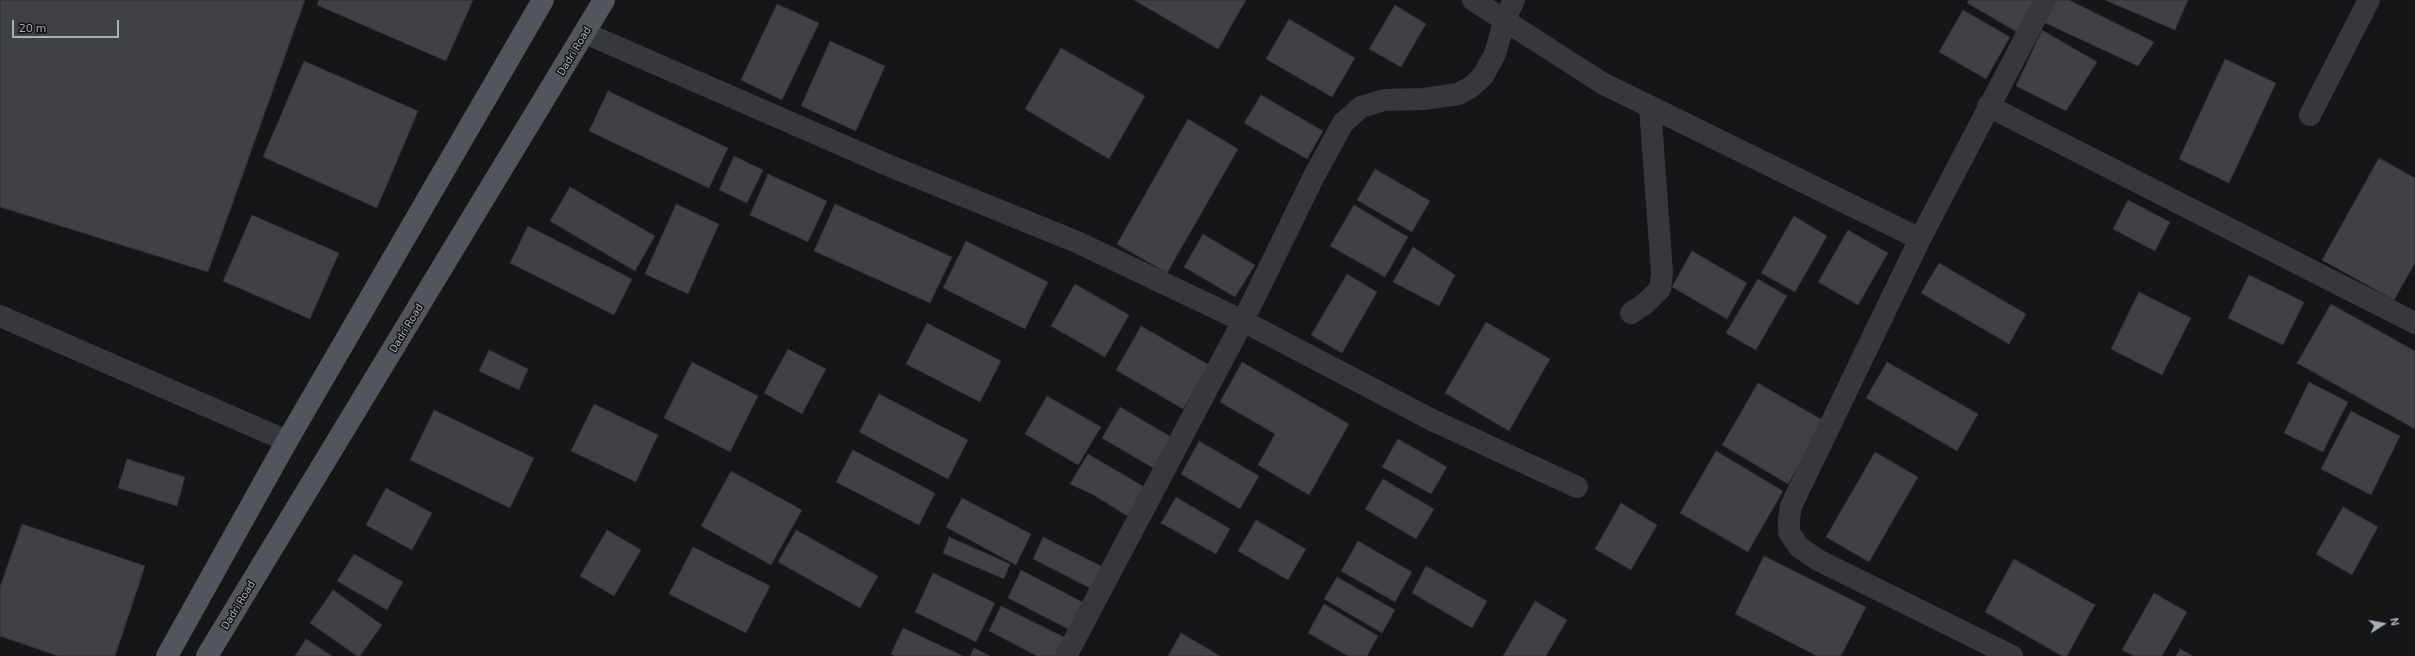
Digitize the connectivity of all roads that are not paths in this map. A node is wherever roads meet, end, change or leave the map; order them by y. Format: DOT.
graph roads {
  1 [pos="542,0"];
  2 [pos="604,0"];
  3 [pos="1473,0"];
  4 [pos="2045,0"];
  5 [pos="2369,0"];
  6 [pos="1509,9"];
  7 [pos="585,33"];
  8 [pos="1988,106"];
  9 [pos="1650,107"];
  10 [pos="2310,115"];
  11 [pos="1920,239"];
  12 [pos="1631,313"];
  13 [pos="0,316"];
  14 [pos="1243,322"];
  15 [pos="2415,323"];
  16 [pos="287,441"];
  17 [pos="1577,487"];
  18 [pos="167,656"];
  19 [pos="207,656"];
  20 [pos="1066,656"];
  21 [pos="2012,656"];
  1 -- 16 [label="main road"];
  2 -- 7 [label="main road, Dadri Road"];
  3 -- 6 [label="street"];
  4 -- 8 [label="street"];
  5 -- 10 [label="street"];
  6 -- 9 [label="street"];
  6 -- 14 [label="street"];
  7 -- 14 [label="street"];
  7 -- 19 [label="main road, Dadri Road"];
  8 -- 11 [label="street"];
  8 -- 15 [label="street"];
  9 -- 11 [label="street"];
  9 -- 12 [label="street"];
  11 -- 21 [label="street"];
  13 -- 16 [label="street"];
  14 -- 17 [label="street"];
  14 -- 20 [label="street"];
  16 -- 18 [label="main road"];
}
